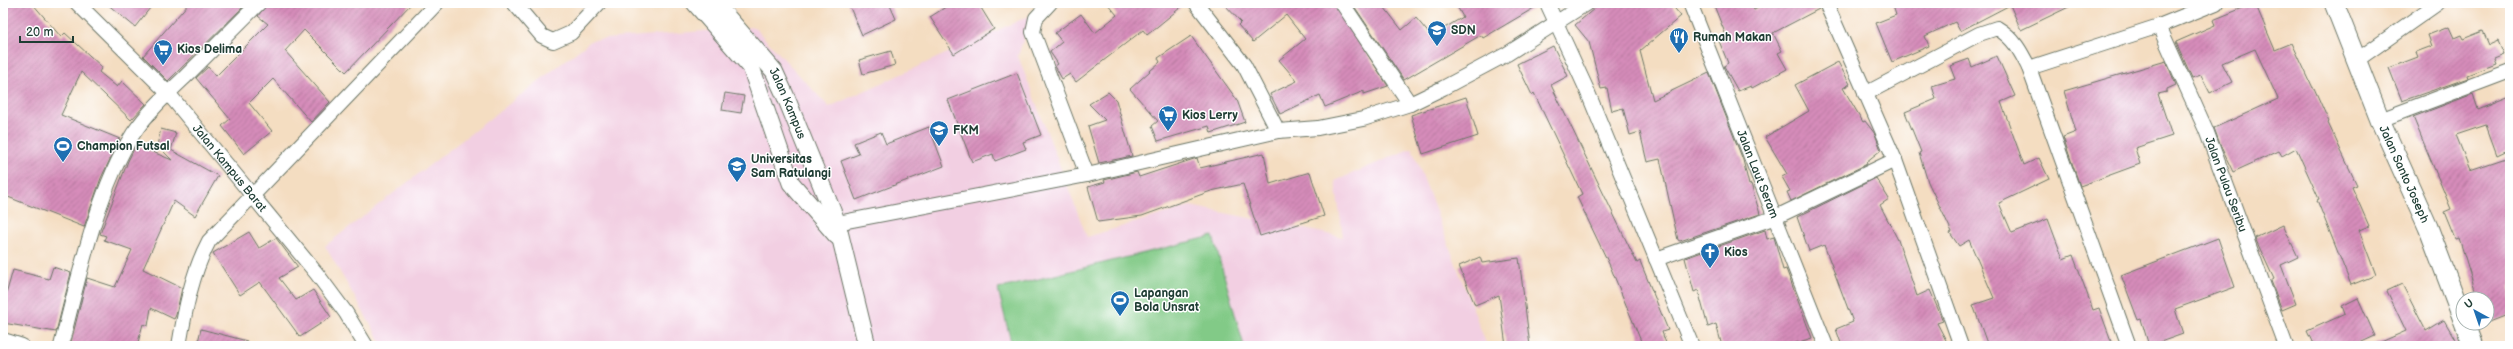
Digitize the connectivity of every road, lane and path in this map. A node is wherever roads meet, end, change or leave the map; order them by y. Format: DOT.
graph roads {
  1 [pos="77,3"];
  2 [pos="260,3"];
  3 [pos="437,3"];
  4 [pos="514,3"];
  5 [pos="599,3"];
  6 [pos="695,3"];
  7 [pos="717,3"];
  8 [pos="1050,3"];
  9 [pos="1196,3"];
  10 [pos="1548,3"];
  11 [pos="1587,3"];
  12 [pos="1690,3"];
  13 [pos="1826,3"];
  14 [pos="2216,3"];
  15 [pos="2334,3"];
  16 [pos="2438,3"];
  17 [pos="1345,4"];
  18 [pos="1557,21"];
  19 [pos="2159,26"];
  20 [pos="2357,60"];
  21 [pos="2029,68"];
  22 [pos="2510,71"];
  23 [pos="168,93"];
  24 [pos="1865,94"];
  25 [pos="1410,104"];
  26 [pos="2380,120"];
  27 [pos="1278,131"];
  28 [pos="1895,160"];
  29 [pos="1087,175"];
  30 [pos="251,195"];
  31 [pos="1776,217"];
  32 [pos="837,223"];
  33 [pos="841,241"];
  34 [pos="1656,259"];
  35 [pos="3,340"];
  36 [pos="22,346"];
  37 [pos="61,346"];
  38 [pos="179,346"];
  39 [pos="366,346"];
  40 [pos="867,346"];
  41 [pos="1692,346"];
  42 [pos="1826,346"];
  43 [pos="1960,346"];
  44 [pos="2129,346"];
  45 [pos="2286,346"];
  46 [pos="2473,346"];
  1 -- 23 [label="street, Jalan Kampus Barat"];
  2 -- 23 [label="street"];
  3 -- 30 [label="street"];
  4 -- 5 [label="street"];
  6 -- 33 [label="street, Jalan Kampus"];
  7 -- 32 [label="street, Jalan Kampus"];
  8 -- 29 [label="street"];
  9 -- 27 [label="street"];
  10 -- 18 [label="street"];
  11 -- 18 [label="street"];
  12 -- 31 [label="street, Jalan Laut Seram"];
  13 -- 24 [label="street"];
  14 -- 19 [label="street"];
  15 -- 20 [label="main road, Jalan Santo Joseph"];
  16 -- 20 [label="street"];
  17 -- 25 [label="street"];
  18 -- 25 [label="street"];
  18 -- 34 [label="street"];
  19 -- 21 [label="street"];
  19 -- 45 [label="street, Jalan Pulau Seribu"];
  20 -- 26 [label="main road, Jalan Santo Joseph"];
  21 -- 24 [label="street"];
  21 -- 44 [label="street"];
  22 -- 26 [label="street"];
  23 -- 30 [label="street, Jalan Kampus Barat"];
  23 -- 37 [label="street"];
  24 -- 28 [label="street"];
  25 -- 27 [label="street"];
  26 -- 46 [label="main road, Jalan Santo Joseph"];
  27 -- 29 [label="street"];
  28 -- 31 [label="street"];
  28 -- 43 [label="street"];
  29 -- 32 [label="street"];
  30 -- 38 [label="street"];
  30 -- 39 [label="street, Jalan Kampus Barat"];
  31 -- 34 [label="street"];
  31 -- 42 [label="street, Jalan Laut Seram"];
  32 -- 33 [label="street, Jalan Kampus"];
  33 -- 40 [label="street, Jalan Kampus"];
  34 -- 41 [label="street"];
  35 -- 36 [label="street"];
}
